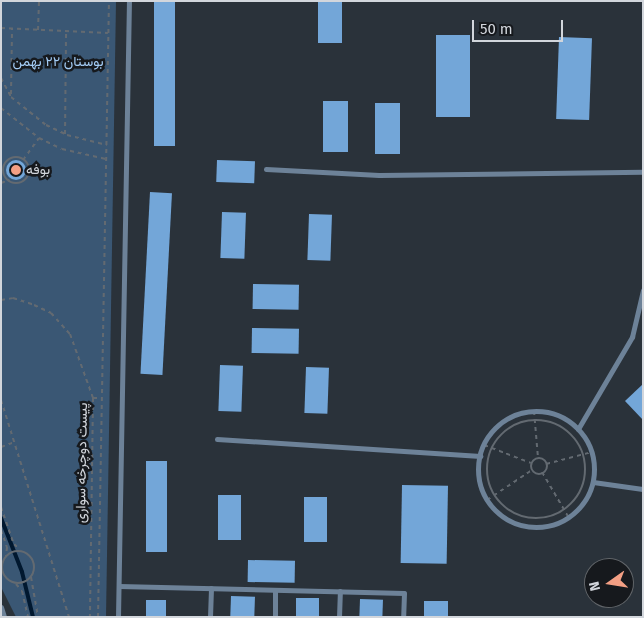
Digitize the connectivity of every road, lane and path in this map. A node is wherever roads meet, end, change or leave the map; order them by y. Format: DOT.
graph roads {
  1 [pos="39,1"];
  2 [pos="109,1"];
  3 [pos="129,1"];
  4 [pos="1,28"];
  5 [pos="12,29"];
  6 [pos="38,30"];
  7 [pos="66,31"];
  8 [pos="108,34"];
  9 [pos="1,78"];
  10 [pos="11,97"];
  11 [pos="1,108"];
  12 [pos="65,134"];
  13 [pos="39,138"];
  14 [pos="107,145"];
  15 [pos="106,159"];
  16 [pos="23,160"];
  17 [pos="266,169"];
  18 [pos="643,172"];
  19 [pos="9,180"];
  20 [pos="1,183"];
  21 [pos="643,290"];
  22 [pos="1,300"];
  23 [pos="93,398"];
  24 [pos="102,398"];
  25 [pos="1,400"];
  26 [pos="534,411"];
  27 [pos="535,420"];
  28 [pos="578,429"];
  29 [pos="217,439"];
  30 [pos="15,442"];
  31 [pos="484,445"];
  32 [pos="1,447"];
  33 [pos="492,448"];
  34 [pos="592,452"];
  35 [pos="583,454"];
  36 [pos="480,456"];
  37 [pos="538,458"];
  38 [pos="532,463"];
  39 [pos="546,464"];
  40 [pos="532,470"];
  41 [pos="542,472"];
  42 [pos="593,482"];
  43 [pos="643,489"];
  44 [pos="495,495"];
  45 [pos="487,500"];
  46 [pos="1,507"];
  47 [pos="564,510"];
  48 [pos="568,518"];
  49 [pos="1,530"];
  50 [pos="21,551"];
  51 [pos="6,557"];
  52 [pos="31,577"];
  53 [pos="16,584"];
  54 [pos="119,586"];
  55 [pos="211,588"];
  56 [pos="275,590"];
  57 [pos="340,591"];
  58 [pos="1,607"];
  59 [pos="4,617"];
  60 [pos="28,617"];
  61 [pos="38,617"];
  62 [pos="69,617"];
  63 [pos="90,617"];
  64 [pos="98,617"];
  65 [pos="118,617"];
  66 [pos="210,617"];
  67 [pos="275,617"];
  68 [pos="339,617"];
  69 [pos="404,617"];
  1 -- 6 [label="path"];
  2 -- 8 [label="path"];
  3 -- 54 [label="lane"];
  4 -- 5 [label="path"];
  5 -- 6 [label="path"];
  5 -- 10 [label="path"];
  6 -- 7 [label="path"];
  7 -- 8 [label="path"];
  7 -- 12 [label="path"];
  8 -- 14 [label="path"];
  9 -- 10 [label="path"];
  10 -- 12 [label="path"];
  11 -- 13 [label="path"];
  12 -- 14 [label="path"];
  13 -- 15 [label="path"];
  13 -- 16 [label="path"];
  14 -- 15 [label="path"];
  15 -- 24 [label="path"];
  16 -- 19 [label="path"];
  16 -- 19 [label="path"];
  17 -- 18 [label="lane"];
  19 -- 20 [label="path"];
  21 -- 28 [label="lane"];
  22 -- 23 [label="path, پیست دوچرخه سواری"];
  23 -- 24 [label="path"];
  23 -- 63 [label="path, پیست دوچرخه سواری"];
  24 -- 64 [label="path"];
  25 -- 30 [label="path"];
  26 -- 27 [label="path"];
  26 -- 28 [label="lane"];
  26 -- 31 [label="lane"];
  27 -- 33 [label="path"];
  27 -- 35 [label="path"];
  27 -- 37 [label="path"];
  28 -- 34 [label="lane"];
  29 -- 36 [label="lane"];
  30 -- 32 [label="path"];
  30 -- 62 [label="path"];
  31 -- 33 [label="path"];
  31 -- 36 [label="lane"];
  33 -- 38 [label="path"];
  33 -- 44 [label="path"];
  34 -- 35 [label="path"];
  34 -- 42 [label="lane"];
  35 -- 39 [label="path"];
  35 -- 47 [label="path"];
  36 -- 45 [label="lane"];
  37 -- 38 [label="path"];
  37 -- 39 [label="path"];
  38 -- 40 [label="path"];
  39 -- 41 [label="path"];
  40 -- 41 [label="path"];
  40 -- 44 [label="path"];
  41 -- 47 [label="path"];
  42 -- 43 [label="lane"];
  42 -- 48 [label="lane"];
  44 -- 45 [label="path"];
  44 -- 47 [label="path"];
  45 -- 48 [label="lane"];
  46 -- 50 [label="path"];
  47 -- 48 [label="path"];
  49 -- 51 [label="path"];
  50 -- 51 [label="path"];
  50 -- 52 [label="path"];
  51 -- 53 [label="path"];
  52 -- 53 [label="path"];
  52 -- 61 [label="path"];
  53 -- 60 [label="path"];
  54 -- 55 [label="lane"];
  54 -- 65 [label="lane"];
  55 -- 56 [label="lane"];
  55 -- 66 [label="lane"];
  56 -- 57 [label="lane"];
  56 -- 67 [label="lane"];
  57 -- 68 [label="lane"];
  57 -- 69 [label="lane"];
  58 -- 59 [label="lane"];
}
